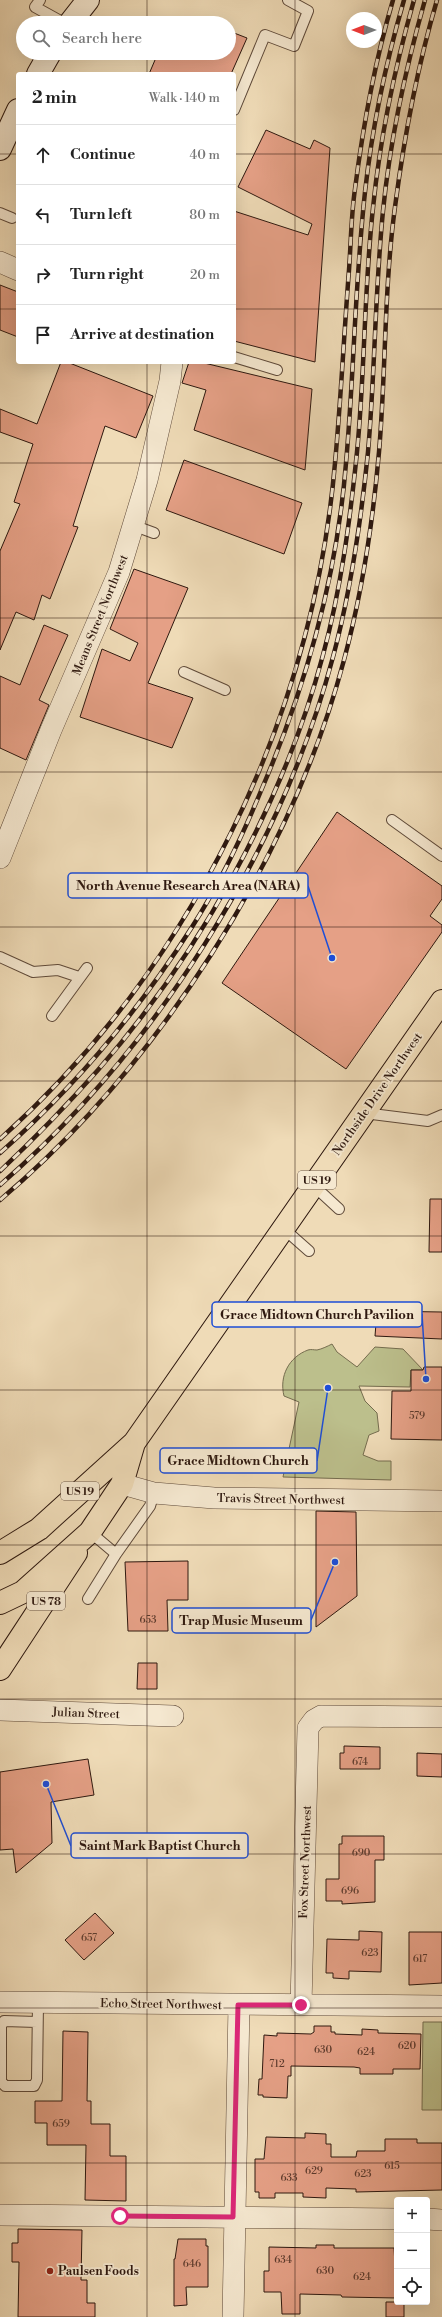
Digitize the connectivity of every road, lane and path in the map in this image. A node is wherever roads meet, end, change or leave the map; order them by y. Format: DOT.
graph roads {
  1 [pos="40,0"];
  2 [pos="88,0"];
  3 [pos="288,0"];
  4 [pos="51,16"];
  5 [pos="75,16"];
  6 [pos="46,60"];
  7 [pos="39,72"];
  8 [pos="236,105"];
  9 [pos="16,114"];
  10 [pos="0,149"];
  11 [pos="0,213"];
  12 [pos="12,218"];
  13 [pos="0,262"];
  14 [pos="16,269"];
  15 [pos="236,357"];
  16 [pos="172,364"];
  17 [pos="277,370"];
  18 [pos="135,526"];
  19 [pos="154,533"];
  20 [pos="184,672"];
  21 [pos="225,690"];
  22 [pos="392,820"];
  23 [pos="442,856"];
  24 [pos="0,858"];
  25 [pos="0,957"];
  26 [pos="87,968"];
  27 [pos="79,977"];
  28 [pos="442,1001"];
  29 [pos="52,1016"];
  30 [pos="364,1113"];
  31 [pos="442,1115"];
  32 [pos="313,1185"];
  33 [pos="339,1209"];
  34 [pos="283,1228"];
  35 [pos="309,1251"];
  36 [pos="134,1443"];
  37 [pos="122,1484"];
  38 [pos="154,1493"];
  39 [pos="442,1501"];
  40 [pos="90,1532"];
  41 [pos="0,1553"];
  42 [pos="116,1554"];
  43 [pos="88,1599"];
  44 [pos="0,1603"];
  45 [pos="0,1669"];
  46 [pos="0,1710"];
  47 [pos="173,1716"];
  48 [pos="442,1717"];
  49 [pos="0,2002"];
  50 [pos="238,2005"];
  51 [pos="301,2005"];
  52 [pos="442,2006"];
  53 [pos="38,2012"];
  54 [pos="1,2081"];
  55 [pos="0,2215"];
  56 [pos="233,2217"];
  57 [pos="394,2219"];
  58 [pos="430,2219"];
  59 [pos="442,2220"];
  60 [pos="233,2317"];
  1 -- 4 [label="lane"];
  2 -- 5 [label="main road"];
  3 -- 8 [label="lane"];
  6 -- 7 [label="main road"];
  9 -- 10 [label="main road"];
  11 -- 12 [label="lane"];
  13 -- 14 [label="street"];
  15 -- 17 [label="lane"];
  16 -- 18 [label="street, Means Street Northwest"];
  18 -- 19 [label="lane"];
  18 -- 24 [label="street, Means Street Northwest"];
  20 -- 21 [label="lane"];
  22 -- 23 [label="lane"];
  25 -- 27 [label="lane"];
  26 -- 27 [label="lane"];
  27 -- 29 [label="lane"];
  28 -- 30 [label="highway, Northside Drive Northwest / US 19"];
  30 -- 31 [label="lane"];
  30 -- 32 [label="highway, Northside Drive Northwest / US 19"];
  32 -- 33 [label="lane"];
  32 -- 34 [label="highway, Northside Drive Northwest / US 19"];
  34 -- 35 [label="lane"];
  34 -- 36 [label="highway, Northside Drive Northwest / US 19"];
  36 -- 37 [label="highway, Northside Drive Northwest / US 19"];
  36 -- 41 [label="highway, Northside Drive Northwest / US 19"];
  37 -- 38 [label="street, Travis Street Northwest"];
  37 -- 40 [label="highway, Northside Drive Northwest / US 19"];
  38 -- 39 [label="street, Travis Street Northwest"];
  38 -- 42 [label="lane"];
  40 -- 42 [label="lane"];
  40 -- 44 [label="highway, Northside Drive Northwest / US 19"];
  40 -- 45 [label="highway, US 78"];
  42 -- 43 [label="lane"];
  46 -- 47 [label="street, Julian Street"];
  48 -- 51 [label="street, Fox Street Northwest"];
  49 -- 53 [label="street, Echo Street Northwest"];
  50 -- 51 [label="street, Echo Street Northwest"];
  50 -- 53 [label="street, Echo Street Northwest"];
  50 -- 56 [label="street"];
  51 -- 52 [label="street, Echo Street Northwest"];
  53 -- 54 [label="lane"];
  53 -- 54 [label="lane"];
  55 -- 56 [label="street"];
  56 -- 57 [label="street"];
  56 -- 60 [label="street"];
  58 -- 59 [label="street"];
}
